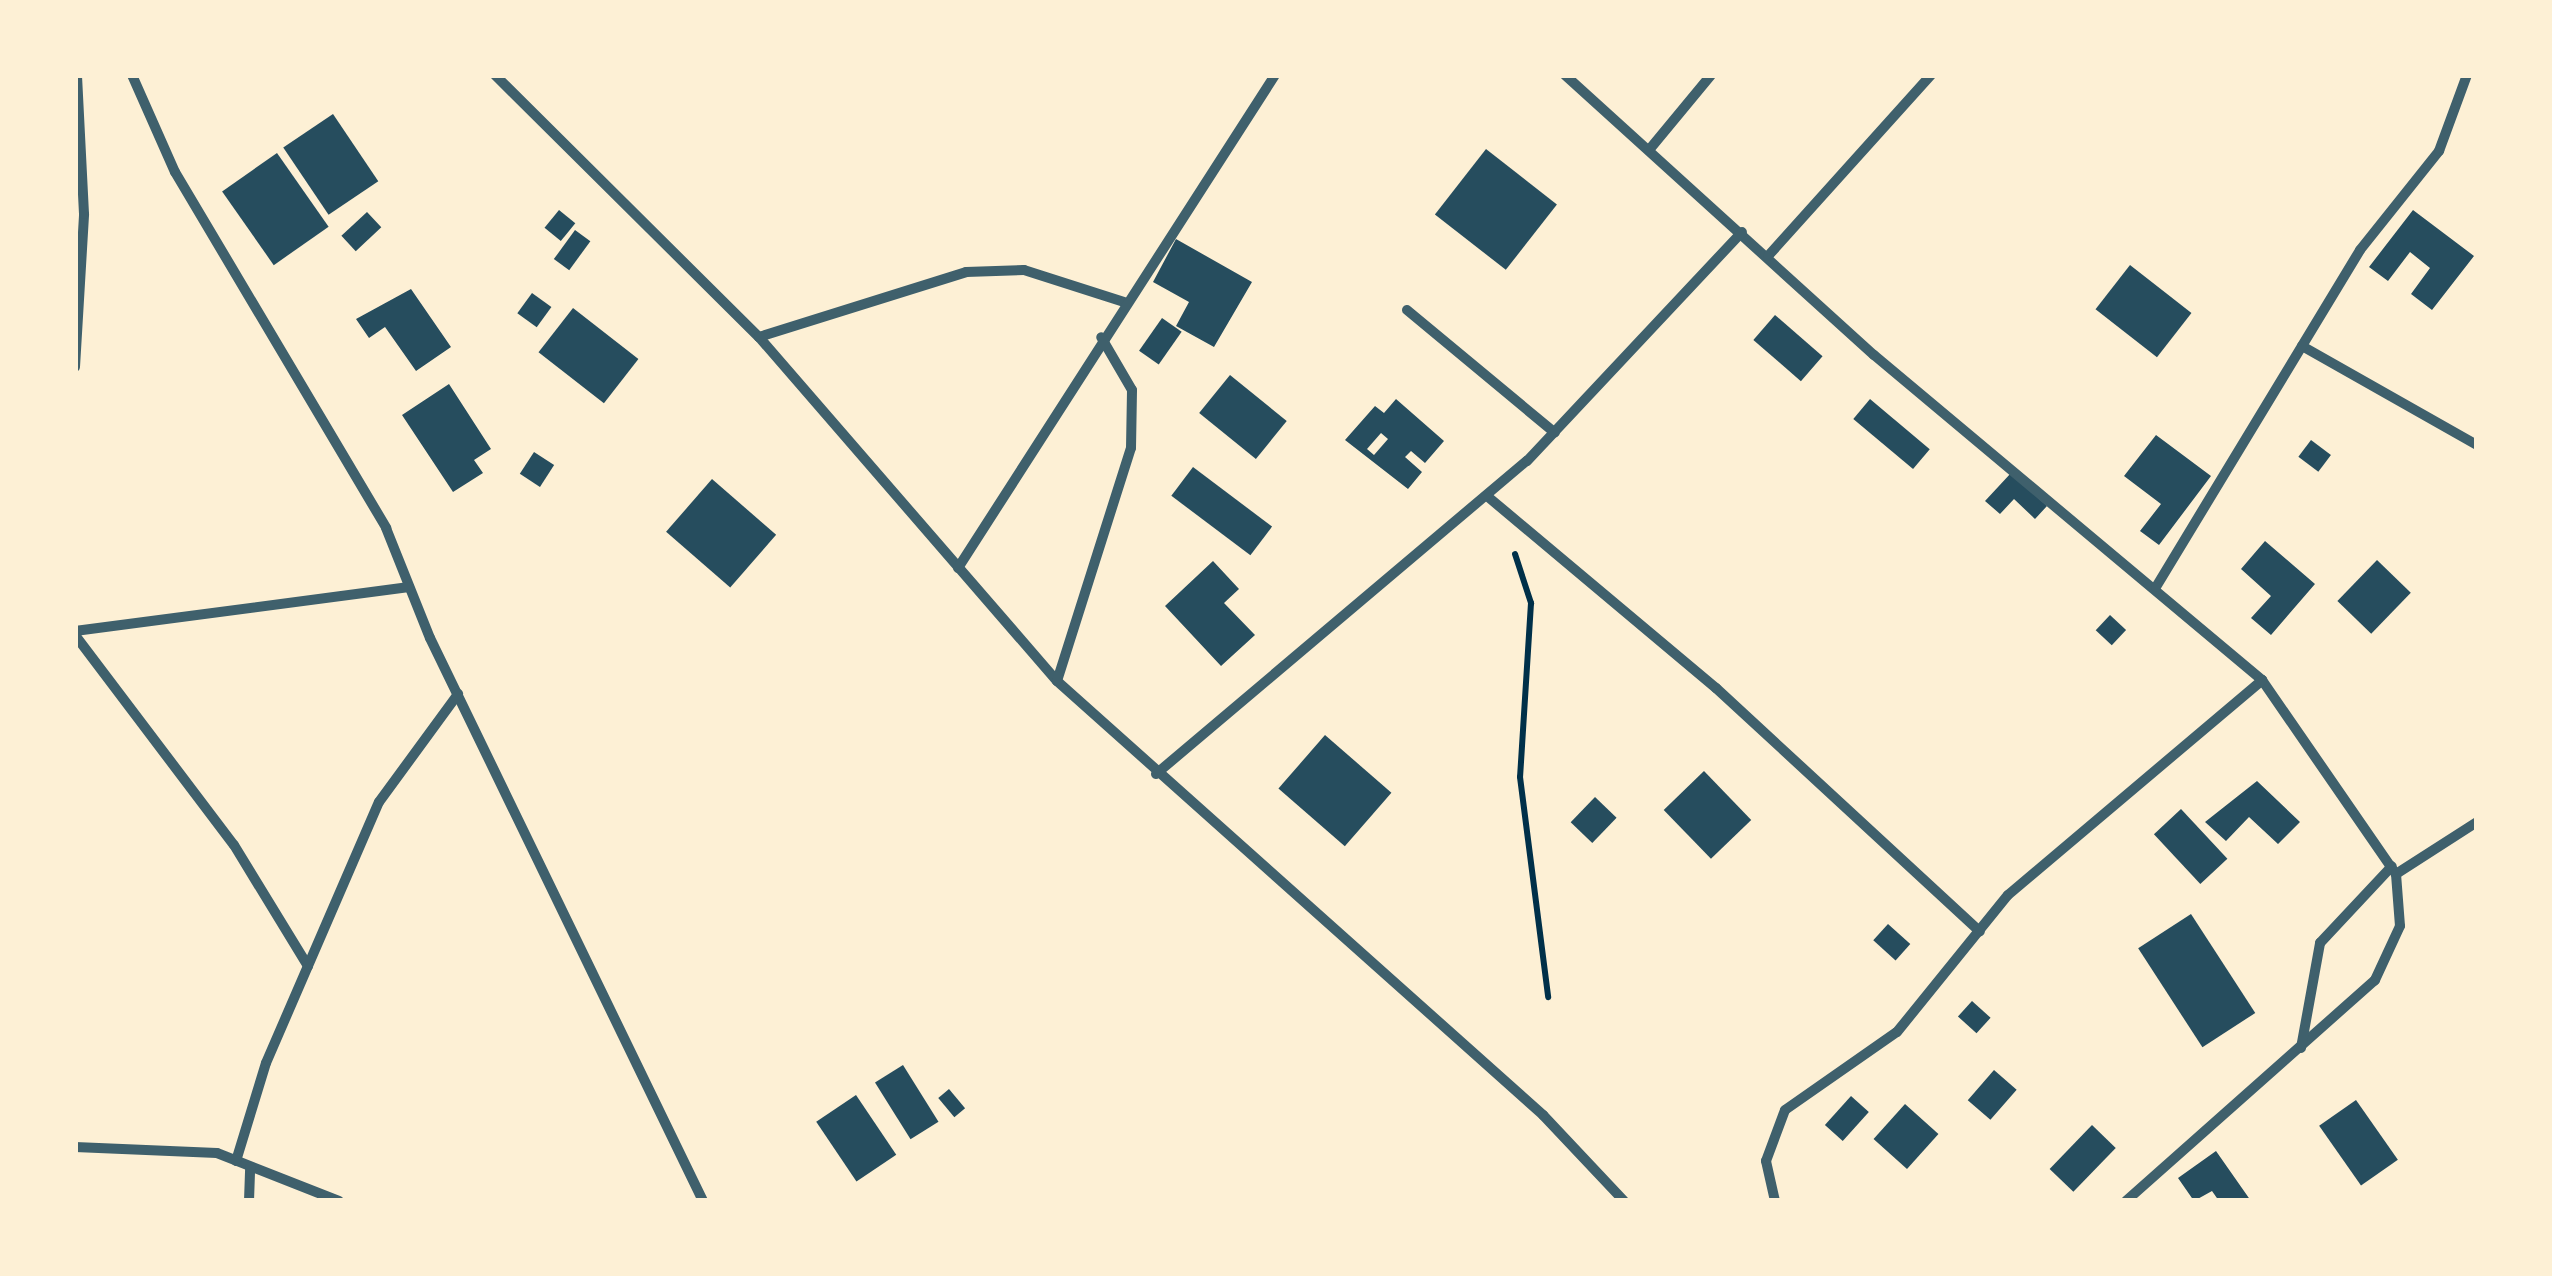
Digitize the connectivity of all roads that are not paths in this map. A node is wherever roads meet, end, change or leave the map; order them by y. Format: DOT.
graph roads {
  1 [pos="76,75"];
  2 [pos="132,75"];
  3 [pos="495,75"];
  4 [pos="1275,75"];
  5 [pos="1566,75"];
  6 [pos="1711,75"];
  7 [pos="1931,75"];
  8 [pos="2467,75"];
  9 [pos="1649,150"];
  10 [pos="1742,232"];
  11 [pos="1768,256"];
  12 [pos="1124,302"];
  13 [pos="1407,310"];
  14 [pos="759,337"];
  15 [pos="1101,337"];
  16 [pos="2302,346"];
  17 [pos="75,367"];
  18 [pos="1554,433"];
  19 [pos="2477,445"];
  20 [pos="1487,496"];
  21 [pos="958,568"];
  22 [pos="410,586"];
  23 [pos="2156,588"];
  24 [pos="76,630"];
  25 [pos="2262,680"];
  26 [pos="1057,681"];
  27 [pos="458,694"];
  28 [pos="1156,774"];
  29 [pos="2477,822"];
  30 [pos="2394,870"];
  31 [pos="1980,932"];
  32 [pos="308,966"];
  33 [pos="2301,1049"];
  34 [pos="75,1148"];
  35 [pos="236,1161"];
  36 [pos="250,1167"];
  37 [pos="249,1201"];
  38 [pos="339,1201"];
  39 [pos="703,1201"];
  40 [pos="1624,1201"];
  41 [pos="1775,1201"];
  42 [pos="2126,1201"];
  1 -- 17 [label="street"];
  2 -- 22 [label="street"];
  3 -- 14 [label="street"];
  4 -- 12 [label="street"];
  5 -- 9 [label="street"];
  6 -- 9 [label="street"];
  7 -- 11 [label="street"];
  8 -- 16 [label="street"];
  9 -- 10 [label="street"];
  10 -- 11 [label="street"];
  10 -- 18 [label="street"];
  11 -- 23 [label="street"];
  12 -- 14 [label="street"];
  12 -- 15 [label="street"];
  13 -- 18 [label="street"];
  14 -- 21 [label="street"];
  15 -- 21 [label="street"];
  15 -- 26 [label="street"];
  16 -- 19 [label="street"];
  16 -- 23 [label="street"];
  18 -- 20 [label="street"];
  20 -- 28 [label="street"];
  20 -- 31 [label="street"];
  21 -- 26 [label="street"];
  22 -- 24 [label="street"];
  22 -- 27 [label="street"];
  23 -- 25 [label="street"];
  24 -- 32 [label="street"];
  25 -- 30 [label="street"];
  25 -- 31 [label="street"];
  26 -- 28 [label="street"];
  27 -- 32 [label="street"];
  27 -- 39 [label="street"];
  28 -- 40 [label="street"];
  29 -- 30 [label="street"];
  30 -- 33 [label="street"];
  30 -- 33 [label="street"];
  31 -- 41 [label="street"];
  32 -- 35 [label="street"];
  33 -- 42 [label="street"];
  34 -- 35 [label="street"];
  35 -- 36 [label="street"];
  36 -- 37 [label="street"];
  36 -- 38 [label="street"];
}
